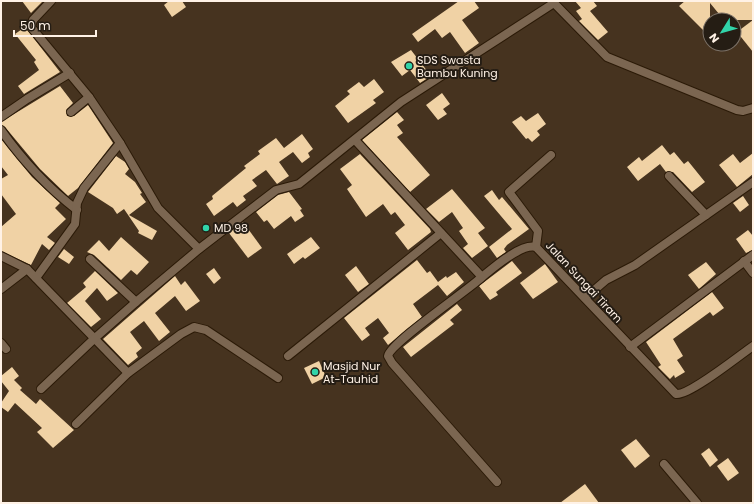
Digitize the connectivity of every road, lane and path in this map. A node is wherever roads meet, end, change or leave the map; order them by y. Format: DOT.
graph roads {
  1 [pos="51,1"];
  2 [pos="553,2"];
  3 [pos="70,73"];
  4 [pos="89,97"];
  5 [pos="753,108"];
  6 [pos="71,112"];
  7 [pos="1,117"];
  8 [pos="1,130"];
  9 [pos="355,140"];
  10 [pos="120,143"];
  11 [pos="552,155"];
  12 [pos="669,176"];
  13 [pos="753,182"];
  14 [pos="77,210"];
  15 [pos="706,215"];
  16 [pos="441,233"];
  17 [pos="536,247"];
  18 [pos="199,249"];
  19 [pos="753,255"];
  20 [pos="1,256"];
  21 [pos="90,259"];
  22 [pos="744,261"];
  23 [pos="27,268"];
  24 [pos="753,273"];
  25 [pos="482,277"];
  26 [pos="36,278"];
  27 [pos="1,289"];
  28 [pos="585,298"];
  29 [pos="136,302"];
  30 [pos="95,338"];
  31 [pos="753,346"];
  32 [pos="630,347"];
  33 [pos="288,356"];
  34 [pos="128,373"];
  35 [pos="278,378"];
  36 [pos="41,389"];
  37 [pos="76,424"];
  38 [pos="664,464"];
  39 [pos="497,482"];
  40 [pos="698,503"];
  1 -- 3 [label="street"];
  2 -- 5 [label="street"];
  2 -- 9 [label="street"];
  3 -- 4 [label="street"];
  3 -- 7 [label="street"];
  4 -- 6 [label="street"];
  4 -- 10 [label="street"];
  8 -- 14 [label="street"];
  9 -- 16 [label="street"];
  9 -- 18 [label="street"];
  10 -- 14 [label="street"];
  10 -- 18 [label="street"];
  11 -- 17 [label="street"];
  12 -- 15 [label="street"];
  13 -- 15 [label="street"];
  14 -- 26 [label="street"];
  15 -- 28 [label="street"];
  16 -- 25 [label="street"];
  16 -- 33 [label="street"];
  17 -- 25 [label="street, Jalan Sungai Tiram"];
  17 -- 28 [label="street, Jalan Sungai Tiram"];
  18 -- 29 [label="street"];
  19 -- 22 [label="street"];
  20 -- 23 [label="street"];
  21 -- 29 [label="street"];
  22 -- 24 [label="street"];
  22 -- 32 [label="street"];
  23 -- 26 [label="street"];
  23 -- 27 [label="street"];
  25 -- 39 [label="street, Jalan Sungai Tiram"];
  26 -- 30 [label="street"];
  28 -- 32 [label="street, Jalan Sungai Tiram"];
  29 -- 30 [label="street"];
  30 -- 34 [label="street"];
  30 -- 36 [label="street"];
  31 -- 32 [label="street, Jalan Sungai Tiram"];
  34 -- 35 [label="street"];
  34 -- 37 [label="street"];
  38 -- 40 [label="street"];
}
